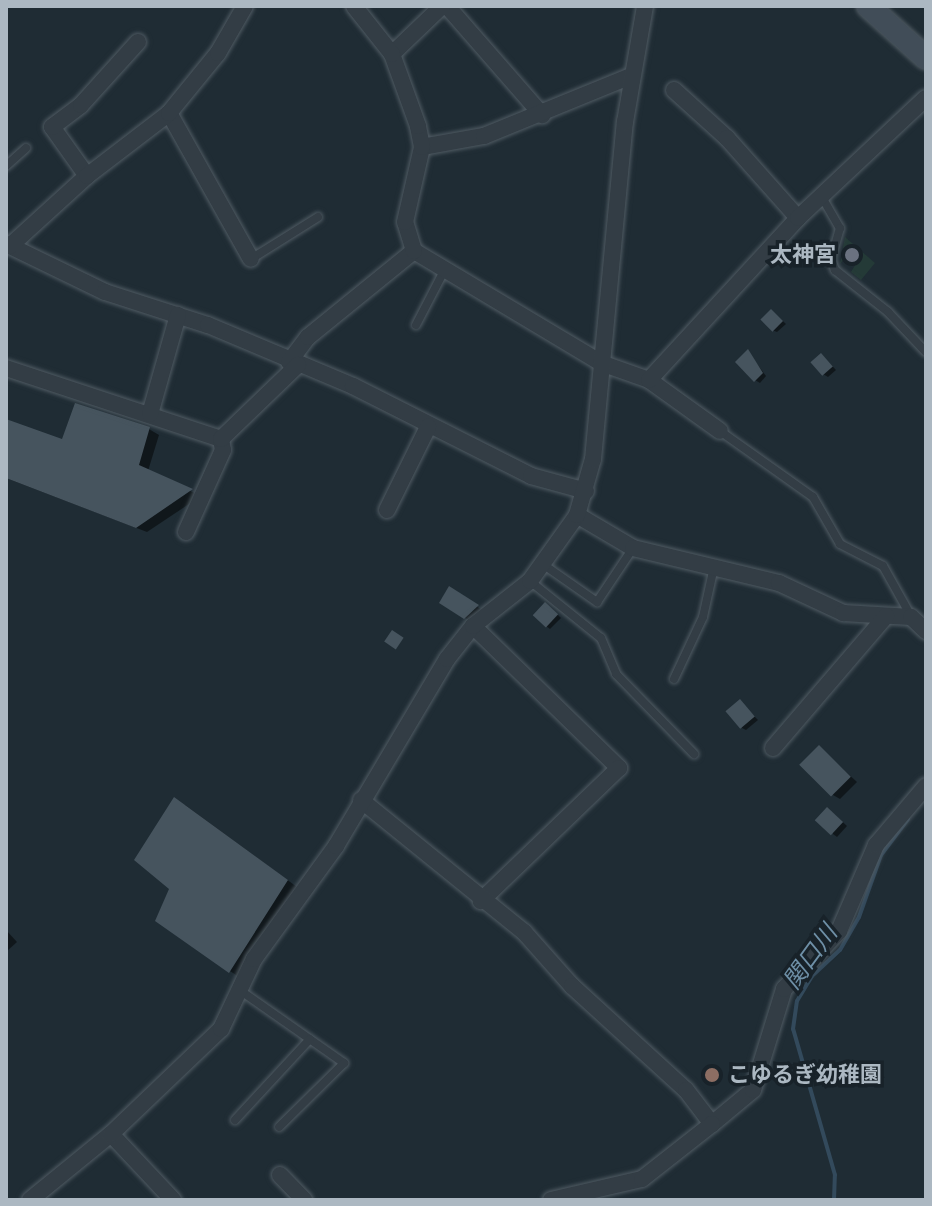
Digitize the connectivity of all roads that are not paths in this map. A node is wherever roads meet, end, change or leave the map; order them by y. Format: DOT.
graph roads {
  1 [pos="245,6"];
  2 [pos="354,6"];
  3 [pos="445,6"];
  4 [pos="645,6"];
  5 [pos="868,6"];
  6 [pos="138,42"];
  7 [pos="392,54"];
  8 [pos="926,58"];
  9 [pos="631,76"];
  10 [pos="674,90"];
  11 [pos="926,98"];
  12 [pos="169,113"];
  13 [pos="542,115"];
  14 [pos="422,147"];
  15 [pos="26,148"];
  16 [pos="6,166"];
  17 [pos="87,176"];
  18 [pos="823,199"];
  19 [pos="318,217"];
  20 [pos="798,218"];
  21 [pos="8,245"];
  22 [pos="414,251"];
  23 [pos="251,259"];
  24 [pos="445,269"];
  25 [pos="178,315"];
  26 [pos="416,325"];
  27 [pos="926,352"];
  28 [pos="294,363"];
  29 [pos="601,363"];
  30 [pos="6,368"];
  31 [pos="649,380"];
  32 [pos="150,414"];
  33 [pos="428,427"];
  34 [pos="720,431"];
  35 [pos="221,439"];
  36 [pos="586,491"];
  37 [pos="387,510"];
  38 [pos="577,515"];
  39 [pos="186,532"];
  40 [pos="633,548"];
  41 [pos="544,565"];
  42 [pos="714,567"];
  43 [pos="530,581"];
  44 [pos="886,616"];
  45 [pos="911,617"];
  46 [pos="473,626"];
  47 [pos="926,631"];
  48 [pos="674,679"];
  49 [pos="773,748"];
  50 [pos="694,754"];
  51 [pos="926,786"];
  52 [pos="361,800"];
  53 [pos="481,901"];
  54 [pos="241,991"];
  55 [pos="310,1039"];
  56 [pos="235,1120"];
  57 [pos="712,1124"];
  58 [pos="279,1127"];
  59 [pos="111,1134"];
  60 [pos="280,1175"];
  61 [pos="30,1200"];
  62 [pos="173,1200"];
  63 [pos="304,1200"];
  64 [pos="551,1200"];
  1 -- 12 [label="street"];
  2 -- 7 [label="street"];
  3 -- 7 [label="street"];
  3 -- 13 [label="street"];
  4 -- 9 [label="street"];
  5 -- 8 [label="main road"];
  6 -- 17 [label="street"];
  7 -- 14 [label="street"];
  9 -- 13 [label="street"];
  9 -- 29 [label="street"];
  10 -- 20 [label="street"];
  11 -- 18 [label="street"];
  12 -- 17 [label="street"];
  12 -- 23 [label="street"];
  13 -- 14 [label="street"];
  14 -- 22 [label="street"];
  15 -- 16 [label="lane"];
  17 -- 21 [label="street"];
  18 -- 20 [label="street"];
  18 -- 27 [label="lane"];
  19 -- 23 [label="lane"];
  20 -- 31 [label="street"];
  21 -- 25 [label="street"];
  22 -- 24 [label="street"];
  22 -- 28 [label="street"];
  24 -- 26 [label="lane"];
  24 -- 29 [label="street"];
  25 -- 28 [label="street"];
  25 -- 32 [label="street"];
  28 -- 33 [label="street"];
  28 -- 35 [label="street"];
  29 -- 31 [label="street"];
  29 -- 36 [label="street"];
  30 -- 32 [label="street"];
  31 -- 34 [label="street"];
  32 -- 35 [label="street"];
  33 -- 36 [label="street"];
  33 -- 37 [label="street"];
  34 -- 45 [label="lane"];
  35 -- 39 [label="street"];
  36 -- 38 [label="street"];
  38 -- 40 [label="street"];
  38 -- 41 [label="street"];
  40 -- 41 [label="lane"];
  40 -- 42 [label="street"];
  41 -- 43 [label="street"];
  42 -- 44 [label="street"];
  42 -- 48 [label="lane"];
  43 -- 46 [label="street"];
  43 -- 50 [label="lane"];
  44 -- 45 [label="street"];
  44 -- 49 [label="street"];
  45 -- 47 [label="street"];
  46 -- 52 [label="street"];
  46 -- 53 [label="street"];
  51 -- 57 [label="street"];
  52 -- 53 [label="street"];
  52 -- 54 [label="street"];
  53 -- 57 [label="street"];
  54 -- 55 [label="lane"];
  54 -- 59 [label="street"];
  55 -- 56 [label="lane"];
  55 -- 58 [label="lane"];
  57 -- 64 [label="street"];
  59 -- 61 [label="street"];
  59 -- 62 [label="street"];
  60 -- 63 [label="street"];
}
